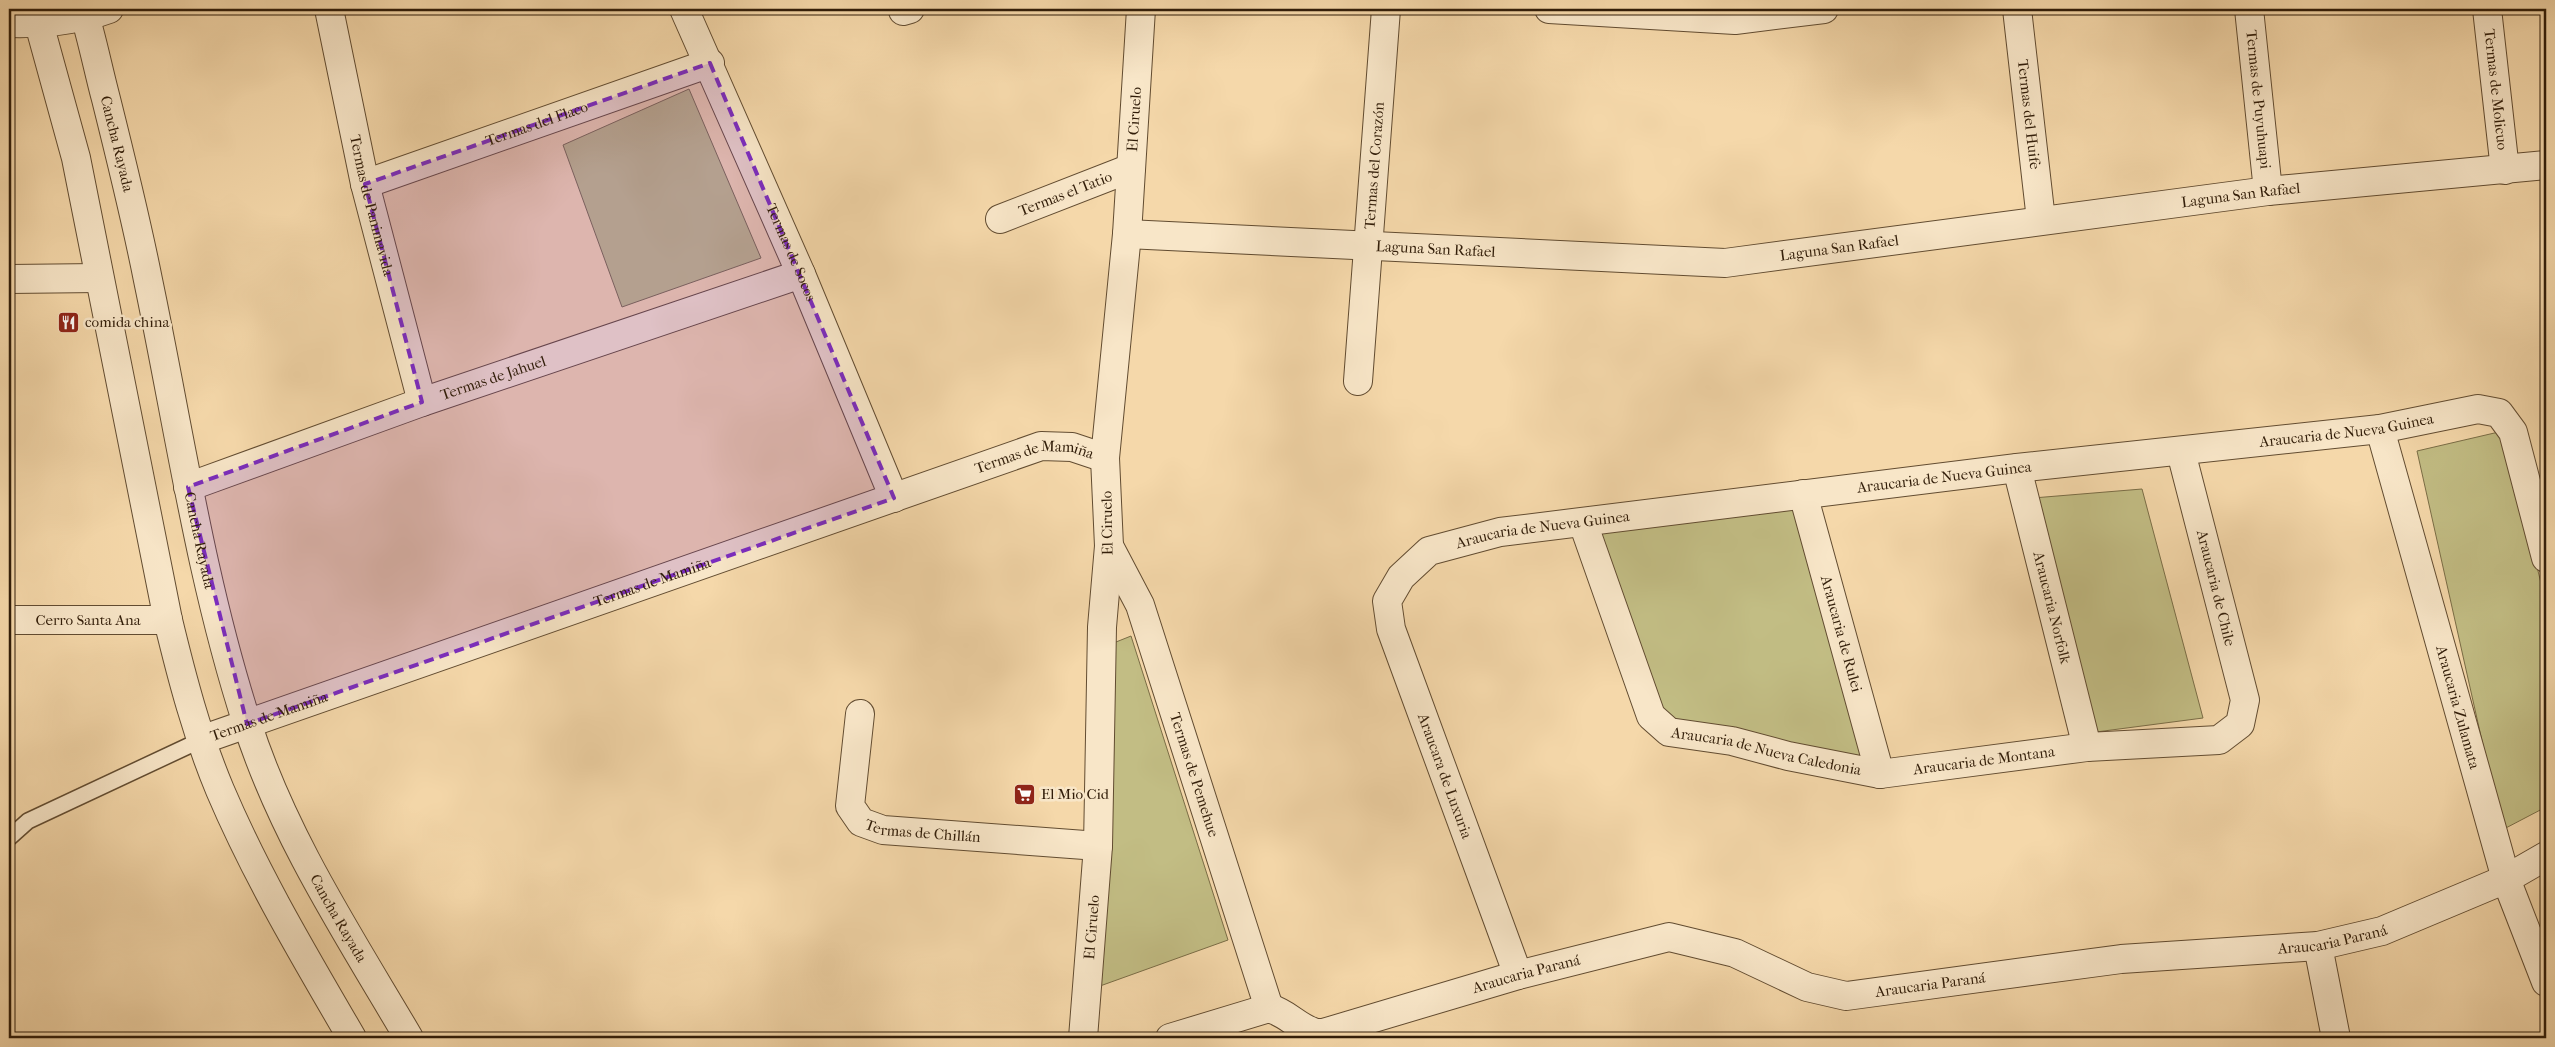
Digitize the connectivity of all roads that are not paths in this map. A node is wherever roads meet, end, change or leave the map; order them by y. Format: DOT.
graph roads {
  1 [pos="329,9"];
  2 [pos="684,9"];
  3 [pos="1141,9"];
  4 [pos="1386,9"];
  5 [pos="1549,9"];
  6 [pos="1824,9"];
  7 [pos="2016,9"];
  8 [pos="2249,9"];
  9 [pos="2487,9"];
  10 [pos="1628,11"];
  11 [pos="92,12"];
  12 [pos="38,16"];
  13 [pos="9,24"];
  14 [pos="710,63"];
  15 [pos="2546,165"];
  16 [pos="1131,168"];
  17 [pos="2505,170"];
  18 [pos="365,184"];
  19 [pos="2268,191"];
  20 [pos="1000,219"];
  21 [pos="2041,220"];
  22 [pos="1128,234"];
  23 [pos="1367,246"];
  24 [pos="801,274"];
  25 [pos="99,278"];
  26 [pos="9,279"];
  27 [pos="1358,381"];
  28 [pos="422,402"];
  29 [pos="2380,429"];
  30 [pos="2181,452"];
  31 [pos="1105,458"];
  32 [pos="2017,468"];
  33 [pos="188,487"];
  34 [pos="1803,494"];
  35 [pos="894,498"];
  36 [pos="1583,522"];
  37 [pos="1109,546"];
  38 [pos="2546,558"];
  39 [pos="1401,577"];
  40 [pos="9,620"];
  41 [pos="168,620"];
  42 [pos="860,714"];
  43 [pos="247,724"];
  44 [pos="2240,724"];
  45 [pos="201,740"];
  46 [pos="2087,747"];
  47 [pos="1880,774"];
  48 [pos="9,838"];
  49 [pos="1098,846"];
  50 [pos="2546,856"];
  51 [pos="2506,879"];
  52 [pos="2318,946"];
  53 [pos="1518,975"];
  54 [pos="2546,982"];
  55 [pos="1270,1008"];
  56 [pos="352,1038"];
  57 [pos="409,1038"];
  58 [pos="1083,1038"];
  59 [pos="1170,1038"];
  60 [pos="2336,1038"];
  1 -- 18 [label="street, Termas de Panimavida"];
  2 -- 14 [label="street, Termas de Socos"];
  3 -- 16 [label="street, El Ciruelo"];
  4 -- 23 [label="street, Termas del Corazón"];
  5 -- 10 [label="street"];
  6 -- 10 [label="street"];
  7 -- 21 [label="street, Termas del Huife"];
  8 -- 19 [label="street, Termas de Puyuhuapi"];
  9 -- 17 [label="street, Termas de Molicuo"];
  11 -- 12 [label="street"];
  11 -- 33 [label="street, Cancha Rayada"];
  12 -- 13 [label="street"];
  12 -- 25 [label="street"];
  14 -- 18 [label="street, Termas del Flaco"];
  14 -- 24 [label="street, Termas de Socos"];
  15 -- 17 [label="street, Laguna San Rafael"];
  16 -- 20 [label="street, Termas el Tatio"];
  16 -- 22 [label="street, El Ciruelo"];
  17 -- 19 [label="street, Laguna San Rafael"];
  18 -- 28 [label="street, Termas de Panimavida"];
  19 -- 21 [label="street, Laguna San Rafael"];
  21 -- 23 [label="street, Laguna San Rafael"];
  22 -- 23 [label="street, Laguna San Rafael"];
  22 -- 31 [label="street, El Ciruelo"];
  23 -- 27 [label="street, Termas del Corazón"];
  24 -- 28 [label="street, Termas de Jahuel"];
  24 -- 35 [label="street, Termas de Socos"];
  25 -- 26 [label="street"];
  25 -- 41 [label="street"];
  28 -- 33 [label="street, Termas de Jahuel"];
  29 -- 30 [label="street, Araucaria de Nueva Guinea"];
  29 -- 38 [label="street, Araucaria de Nueva Guinea"];
  29 -- 51 [label="street, Araucaria Zulamata"];
  30 -- 32 [label="street, Araucaria de Nueva Guinea"];
  30 -- 44 [label="street, Araucaria de Chile"];
  31 -- 35 [label="street, Termas de Mamiña"];
  31 -- 37 [label="street, El Ciruelo"];
  32 -- 34 [label="street, Araucaria de Nueva Guinea"];
  32 -- 46 [label="street, Araucaria Norfolk"];
  33 -- 43 [label="street, Cancha Rayada"];
  34 -- 36 [label="street, Araucaria de Nueva Guinea"];
  34 -- 47 [label="street, Araucaria de Rulei"];
  35 -- 43 [label="street, Termas de Mamiña"];
  36 -- 39 [label="street, Araucaria de Nueva Guinea"];
  36 -- 47 [label="street, Araucaria de Nueva Caledonia"];
  37 -- 49 [label="street, El Ciruelo"];
  37 -- 55 [label="street, Termas de Pemehue"];
  39 -- 53 [label="street, Araucara de Luxuria"];
  40 -- 41 [label="street, Cerro Santa Ana"];
  41 -- 45 [label="street"];
  42 -- 49 [label="street, Termas de Chillán"];
  43 -- 45 [label="street, Termas de Mamiña"];
  43 -- 57 [label="street, Cancha Rayada"];
  44 -- 46 [label="street, Araucaria de Montana"];
  45 -- 48 [label="lane"];
  45 -- 56 [label="street"];
  46 -- 47 [label="street, Araucaria de Montana"];
  49 -- 58 [label="street, El Ciruelo"];
  50 -- 51 [label="street, Araucaria Paraná"];
  51 -- 52 [label="street, Araucaria Paraná"];
  51 -- 54 [label="street, Araucaria Zulamata"];
  52 -- 53 [label="street, Araucaria Paraná"];
  52 -- 60 [label="street"];
  53 -- 55 [label="street, Araucaria Paraná"];
  55 -- 59 [label="street"];
}
